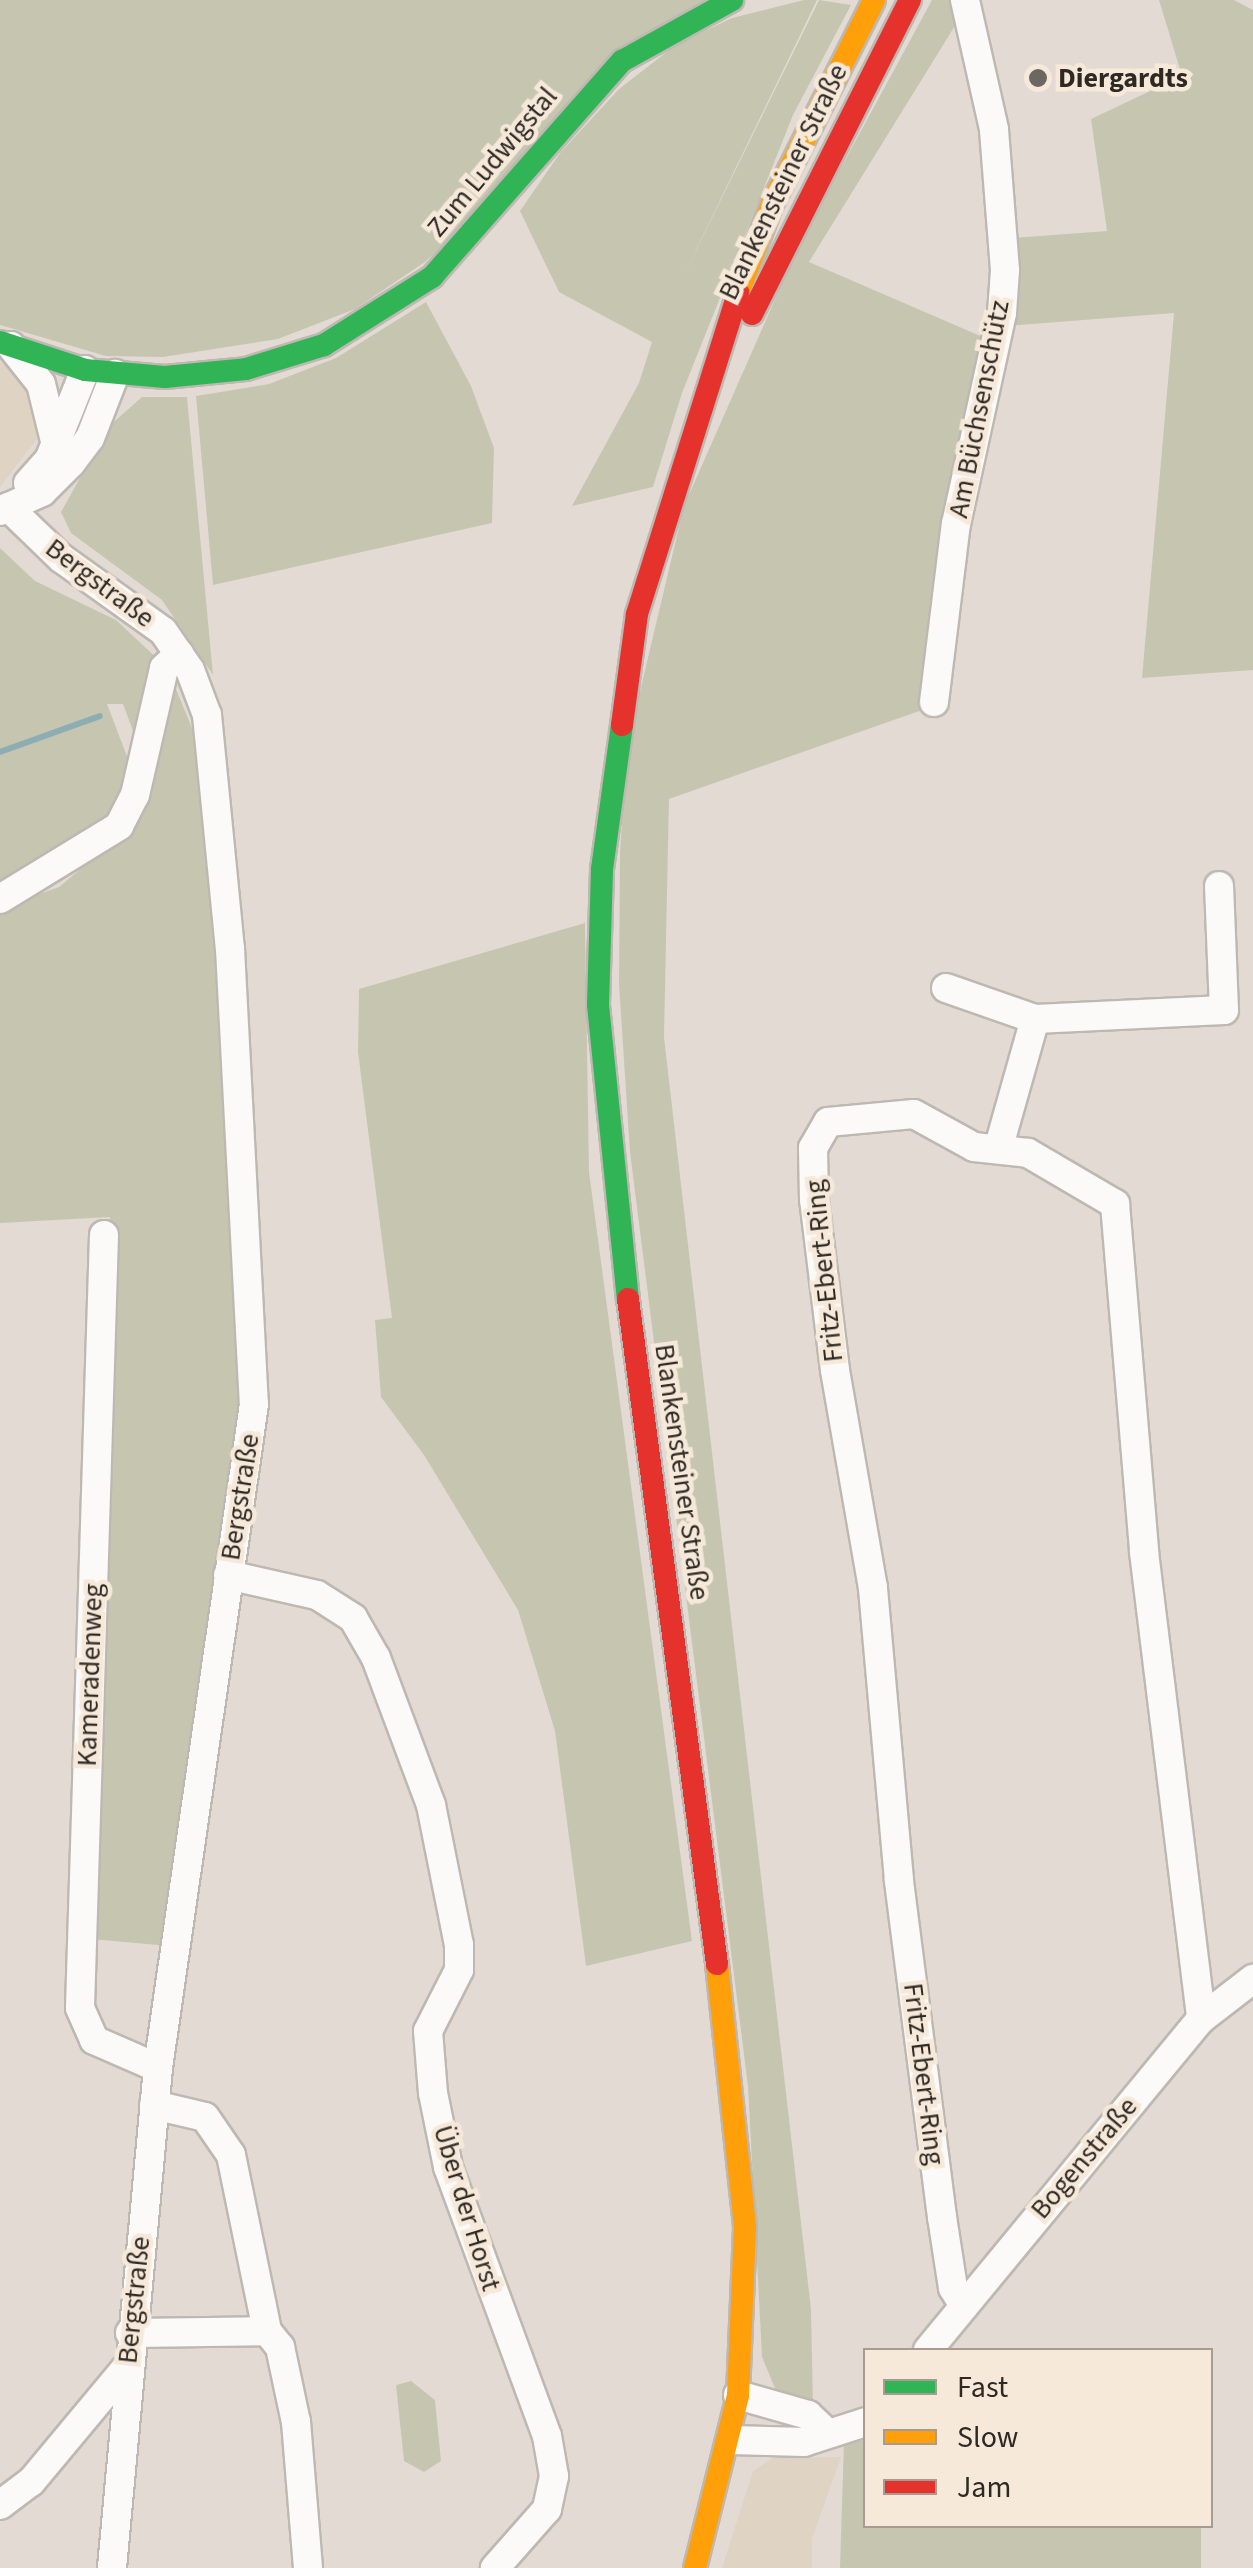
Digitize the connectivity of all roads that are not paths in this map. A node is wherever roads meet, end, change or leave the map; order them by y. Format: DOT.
graph roads {
  1 [pos="732,0"];
  2 [pos="874,0"];
  3 [pos="910,0"];
  4 [pos="965,0"];
  5 [pos="5,344"];
  6 [pos="85,370"];
  7 [pos="114,374"];
  8 [pos="708,390"];
  9 [pos="55,444"];
  10 [pos="4,509"];
  11 [pos="180,654"];
  12 [pos="934,702"];
  13 [pos="1219,886"];
  14 [pos="0,899"];
  15 [pos="946,988"];
  16 [pos="1035,1019"];
  17 [pos="999,1146"];
  18 [pos="104,1235"];
  19 [pos="228,1575"];
  20 [pos="1253,1979"];
  21 [pos="1201,2020"];
  22 [pos="158,2068"];
  23 [pos="154,2104"];
  24 [pos="964,2306"];
  25 [pos="267,2331"];
  26 [pos="130,2333"];
  27 [pos="930,2348"];
  28 [pos="126,2368"];
  29 [pos="738,2395"];
  30 [pos="863,2423"];
  31 [pos="825,2430"];
  32 [pos="732,2440"];
  33 [pos="0,2505"];
  34 [pos="112,2568"];
  35 [pos="308,2568"];
  36 [pos="495,2568"];
  37 [pos="695,2568"];
  1 -- 7 [label="main road, Zum Ludwigstal"];
  2 -- 8 [label="main road, Blankensteiner Straße"];
  3 -- 8 [label="main road, Blankensteiner Straße"];
  4 -- 12 [label="street, Am Büchsenschütz"];
  5 -- 6 [label="main road, Zum Ludwigstal"];
  5 -- 9 [label="street"];
  6 -- 7 [label="main road, Zum Ludwigstal"];
  6 -- 9 [label="street"];
  7 -- 10 [label="street"];
  8 -- 29 [label="main road, Blankensteiner Straße"];
  9 -- 10 [label="street"];
  10 -- 11 [label="street, Bergstraße"];
  11 -- 14 [label="street"];
  11 -- 19 [label="street, Bergstraße"];
  13 -- 16 [label="street"];
  15 -- 16 [label="street"];
  16 -- 17 [label="street"];
  17 -- 21 [label="street, Fritz-Ebert-Ring"];
  17 -- 24 [label="street, Fritz-Ebert-Ring"];
  18 -- 22 [label="street, Kameradenweg"];
  19 -- 22 [label="street, Bergstraße"];
  19 -- 36 [label="street, Über der Horst"];
  20 -- 21 [label="street, Bogenstraße"];
  21 -- 24 [label="street, Bogenstraße"];
  22 -- 23 [label="street, Bergstraße"];
  23 -- 25 [label="street"];
  23 -- 26 [label="street, Bergstraße"];
  24 -- 27 [label="street, Bogenstraße"];
  25 -- 26 [label="street"];
  25 -- 35 [label="street"];
  26 -- 28 [label="street, Bergstraße"];
  28 -- 33 [label="street"];
  28 -- 34 [label="street, Bergstraße"];
  29 -- 31 [label="street"];
  29 -- 32 [label="main road, Blankensteiner Straße"];
  30 -- 31 [label="street"];
  31 -- 32 [label="street"];
  32 -- 37 [label="main road, Blankensteiner Straße"];
}
